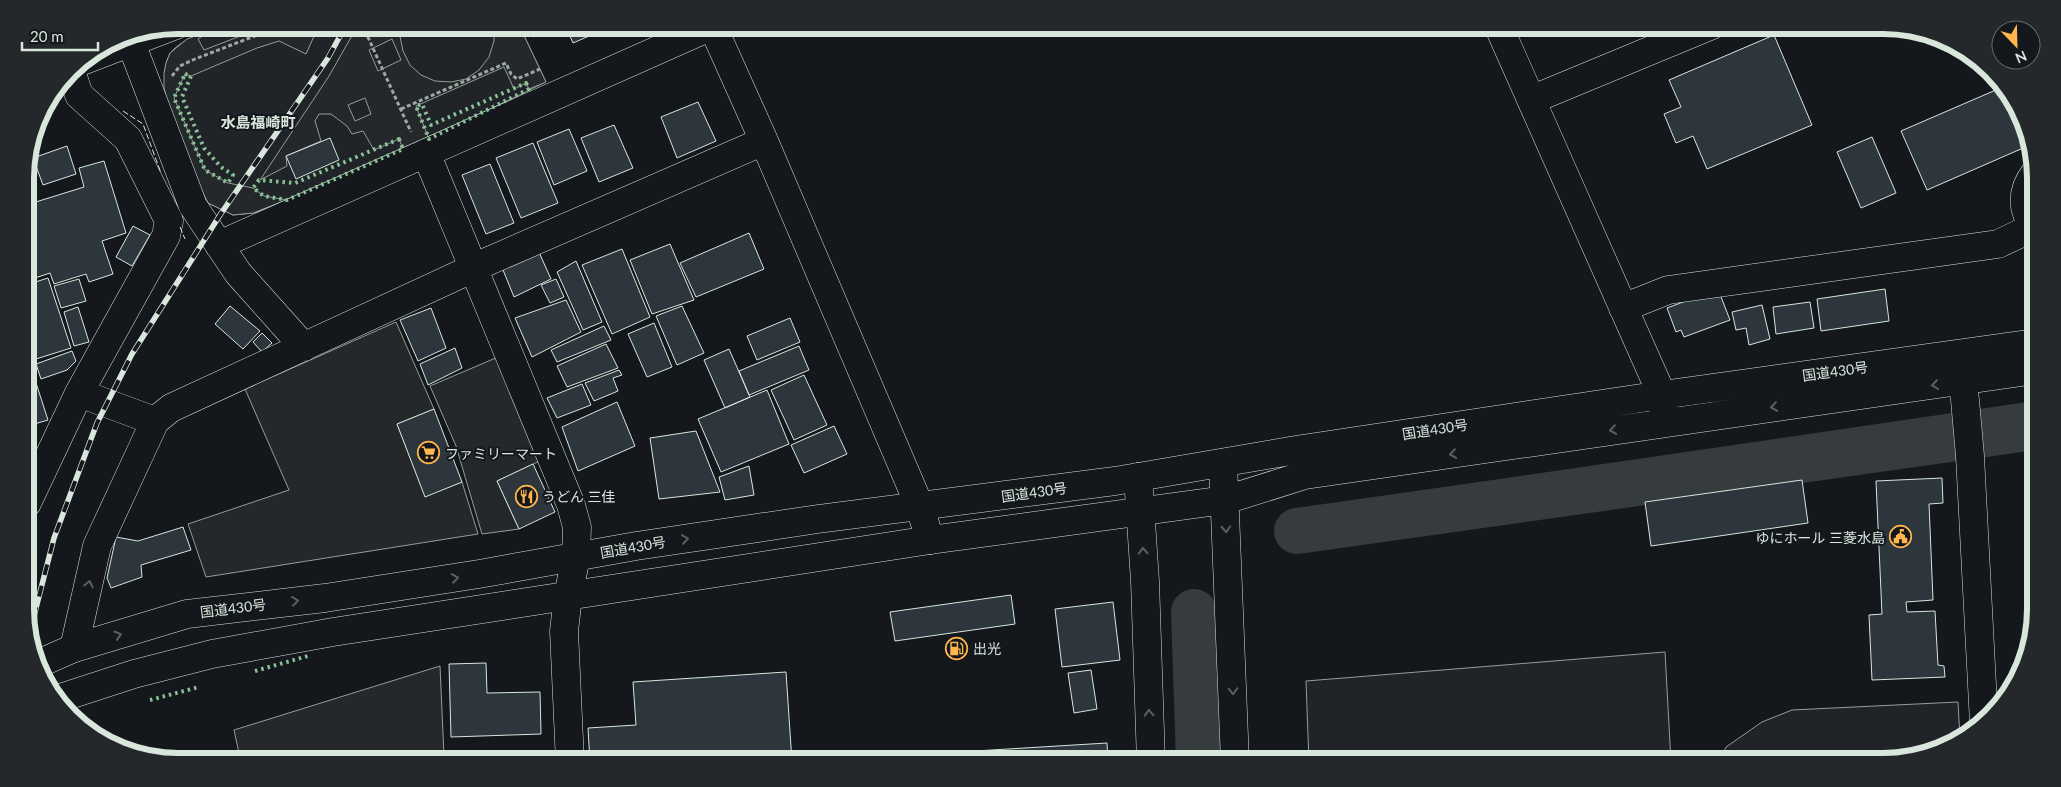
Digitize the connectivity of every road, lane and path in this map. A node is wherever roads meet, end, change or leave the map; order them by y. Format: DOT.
graph roads {
  1 [pos="260,34"];
  2 [pos="367,34"];
  3 [pos="694,34"];
  4 [pos="716,34"];
  5 [pos="1502,34"];
  6 [pos="1690,34"];
  7 [pos="130,41"];
  8 [pos="540,69"];
  9 [pos="74,78"];
  10 [pos="170,80"];
  11 [pos="1531,100"];
  12 [pos="401,108"];
  13 [pos="409,127"];
  14 [pos="764,141"];
  15 [pos="426,153"];
  16 [pos="2027,185"];
  17 [pos="2027,217"];
  18 [pos="2027,231"];
  19 [pos="219,245"];
  20 [pos="475,268"];
  21 [pos="1623,308"];
  22 [pos="2027,344"];
  23 [pos="304,347"];
  24 [pos="1958,354"];
  25 [pos="2027,373"];
  26 [pos="80,393"];
  27 [pos="1964,394"];
  28 [pos="1662,395"];
  29 [pos="155,421"];
  30 [pos="1665,423"];
  31 [pos="1223,463"];
  32 [pos="1138,477"];
  33 [pos="34,488"];
  34 [pos="1225,500"];
  35 [pos="920,507"];
  36 [pos="1141,512"];
  37 [pos="930,540"];
  38 [pos="576,557"];
  39 [pos="568,596"];
  40 [pos="74,648"];
  41 [pos="44,661"];
  42 [pos="64,697"];
  43 [pos="1983,712"];
  44 [pos="570,753"];
  45 [pos="1151,753"];
  46 [pos="1235,753"];
  1 -- 10 [label="path"];
  2 -- 12 [label="path"];
  3 -- 15 [label="main road"];
  4 -- 14 [label="main road"];
  5 -- 11 [label="main road"];
  6 -- 11 [label="main road"];
  7 -- 19 [label="main road"];
  8 -- 12 [label="path"];
  9 -- 26 [label="main road"];
  11 -- 21 [label="main road"];
  12 -- 13 [label="path"];
  14 -- 20 [label="main road"];
  14 -- 35 [label="main road"];
  15 -- 19 [label="main road"];
  15 -- 20 [label="main road"];
  16 -- 17 [label="main road"];
  18 -- 21 [label="main road"];
  19 -- 23 [label="main road"];
  20 -- 23 [label="main road"];
  20 -- 38 [label="main road"];
  21 -- 28 [label="main road"];
  22 -- 24 [label="main road, 国道430号"];
  23 -- 29 [label="main road"];
  24 -- 27 [label="main road"];
  24 -- 28 [label="main road, 国道430号"];
  25 -- 27 [label="main road, 国道430号"];
  26 -- 29 [label="main road"];
  26 -- 33 [label="main road"];
  27 -- 30 [label="main road, 国道430号, one-way"];
  27 -- 43 [label="main road"];
  28 -- 30 [label="main road"];
  28 -- 31 [label="main road, 国道430号"];
  40 -- 29 [label="main road, one-way"];
  30 -- 34 [label="main road, 国道430号, one-way"];
  31 -- 32 [label="main road, 国道430号"];
  31 -- 34 [label="main road"];
  32 -- 35 [label="main road, 国道430号"];
  32 -- 36 [label="main road"];
  34 -- 36 [label="main road, 国道430号"];
  34 -- 46 [label="main road, one-way"];
  35 -- 37 [label="main road"];
  38 -- 35 [label="main road, 国道430号, one-way"];
  36 -- 37 [label="main road, 国道430号"];
  45 -- 36 [label="main road, one-way"];
  37 -- 39 [label="main road, 国道430号"];
  38 -- 39 [label="main road"];
  40 -- 38 [label="main road, 国道430号, one-way"];
  39 -- 42 [label="main road, 国道430号"];
  39 -- 44 [label="main road"];
  40 -- 41 [label="main road, 国道430号"];
}
